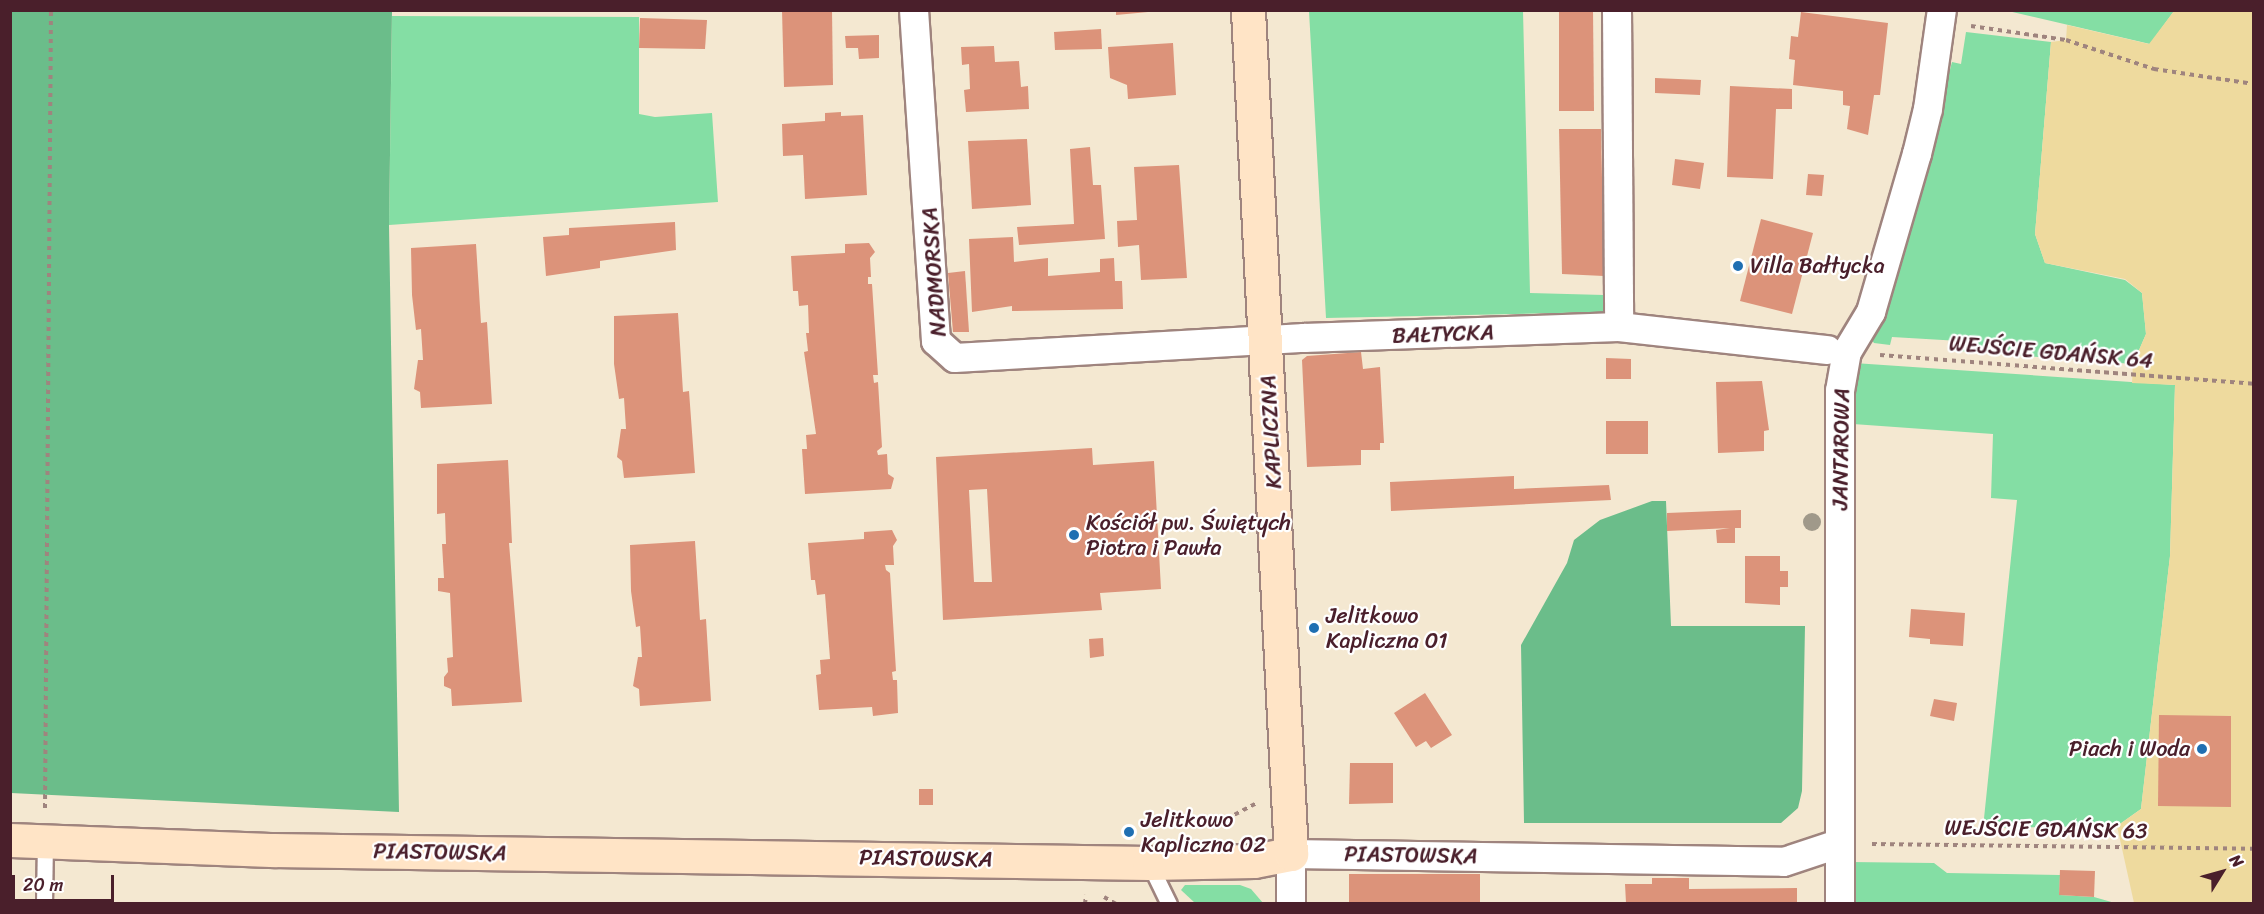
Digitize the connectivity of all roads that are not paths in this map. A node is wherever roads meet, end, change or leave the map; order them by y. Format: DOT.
graph roads {
  1 [pos="914,10"];
  2 [pos="1248,10"];
  3 [pos="1617,10"];
  4 [pos="1941,16"];
  5 [pos="1619,327"];
  6 [pos="1267,341"];
  7 [pos="1837,351"];
  8 [pos="10,840"];
  9 [pos="45,841"];
  10 [pos="1838,844"];
  11 [pos="1292,854"];
  12 [pos="1149,863"];
  13 [pos="44,903"];
  14 [pos="1169,903"];
  15 [pos="1291,903"];
  16 [pos="1840,903"];
  1 -- 6 [label="street, NADMORSKA"];
  2 -- 6 [label="street, KAPLICZNA"];
  3 -- 5 [label="street"];
  4 -- 7 [label="street, JANTAROWA"];
  5 -- 6 [label="street, BAŁTYCKA"];
  5 -- 7 [label="street, BAŁTYCKA"];
  6 -- 11 [label="street, KAPLICZNA"];
  7 -- 10 [label="street, JANTAROWA"];
  8 -- 9 [label="street, PIASTOWSKA"];
  9 -- 12 [label="street, PIASTOWSKA"];
  9 -- 13 [label="lane"];
  10 -- 11 [label="street, PIASTOWSKA"];
  10 -- 16 [label="street, JANTAROWA"];
  11 -- 12 [label="street, PIASTOWSKA"];
  11 -- 15 [label="street"];
  12 -- 14 [label="lane"];
}
